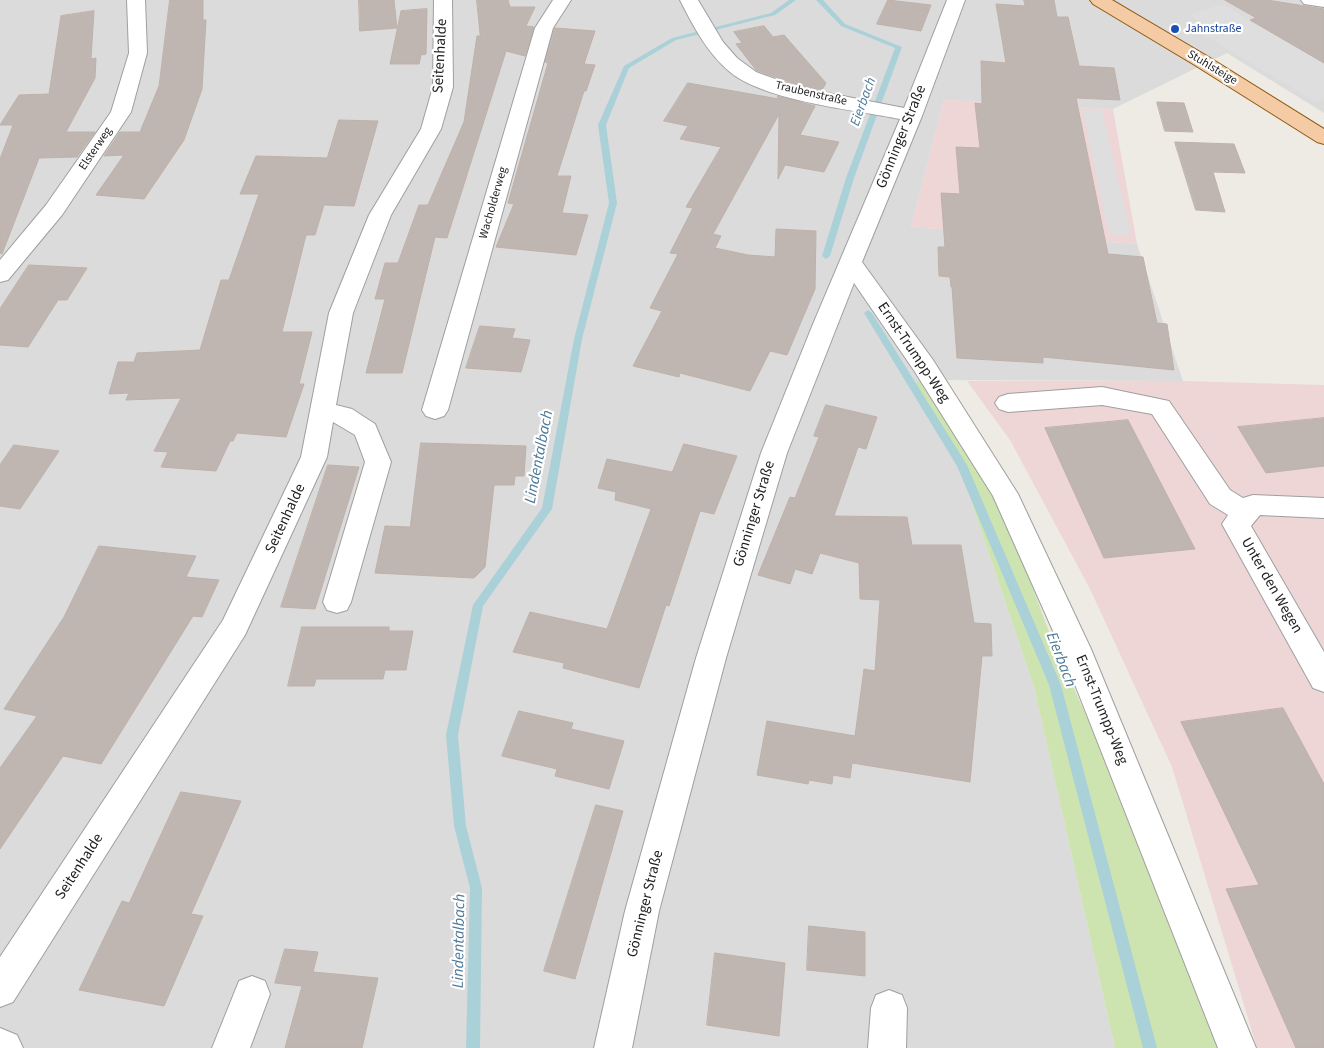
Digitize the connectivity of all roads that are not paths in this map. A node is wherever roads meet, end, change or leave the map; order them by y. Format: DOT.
graph roads {
  1 [pos="136,0"];
  2 [pos="443,0"];
  3 [pos="562,0"];
  4 [pos="689,0"];
  5 [pos="956,0"];
  6 [pos="1099,0"];
  7 [pos="1310,0"];
  8 [pos="1324,2"];
  9 [pos="912,116"];
  10 [pos="1324,138"];
  11 [pos="850,265"];
  12 [pos="0,274"];
  13 [pos="1008,403"];
  14 [pos="435,410"];
  15 [pos="323,412"];
  16 [pos="1324,508"];
  17 [pos="1245,513"];
  18 [pos="337,602"];
  19 [pos="1324,680"];
  20 [pos="0,989"];
  21 [pos="252,994"];
  22 [pos="889,1008"];
  23 [pos="0,1047"];
  24 [pos="4,1048"];
  25 [pos="231,1048"];
  26 [pos="613,1048"];
  27 [pos="887,1048"];
  28 [pos="1237,1048"];
  1 -- 12 [label="street, Elsterweg"];
  2 -- 15 [label="street, Seitenhalde"];
  3 -- 14 [label="street, Wacholderweg"];
  4 -- 9 [label="street, Traubenstraße"];
  5 -- 9 [label="street, Gönninger Straße"];
  6 -- 10 [label="main road, Stuhlsteige"];
  7 -- 8 [label="street"];
  9 -- 11 [label="street, Gönninger Straße"];
  11 -- 26 [label="street, Gönninger Straße"];
  11 -- 28 [label="street, Ernst-Trumpp-Weg"];
  13 -- 17 [label="street"];
  15 -- 18 [label="street"];
  15 -- 20 [label="street, Seitenhalde"];
  16 -- 17 [label="street"];
  17 -- 19 [label="street, Unter den Wegen"];
  21 -- 25 [label="street"];
  22 -- 27 [label="street"];
  23 -- 24 [label="street"];
}
